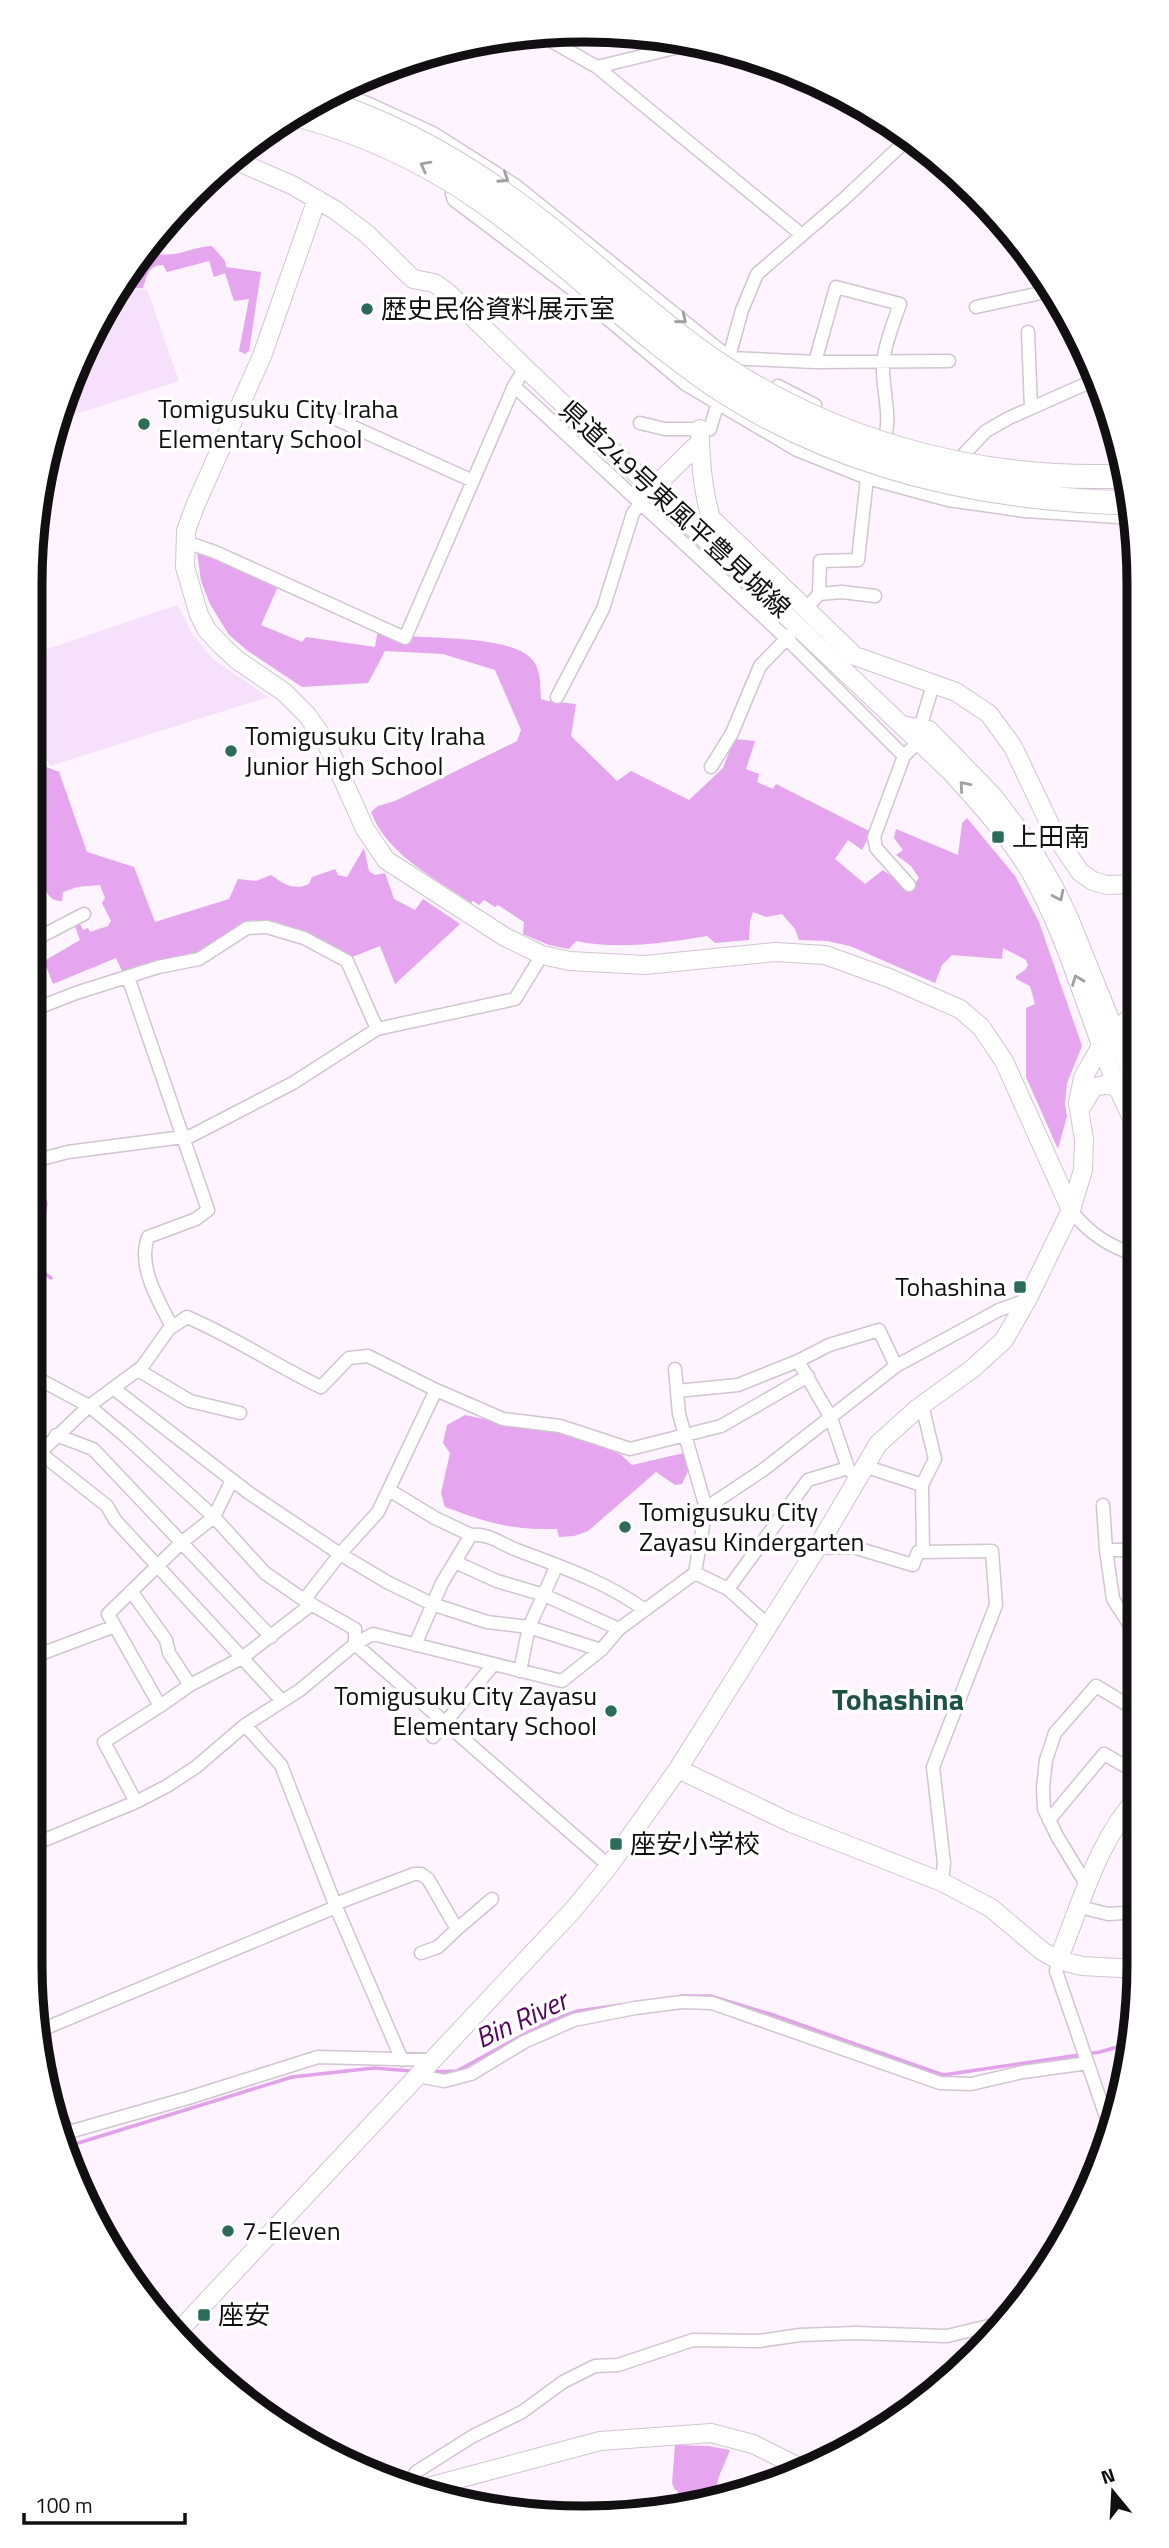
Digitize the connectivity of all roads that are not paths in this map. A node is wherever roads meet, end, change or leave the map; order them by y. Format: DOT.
graph roads {
  1 [pos="555,43"];
  2 [pos="671,49"];
  3 [pos="597,66"];
  4 [pos="348,97"];
  5 [pos="332,105"];
  6 [pos="307,119"];
  7 [pos="902,145"];
  8 [pos="472,157"];
  9 [pos="243,164"];
  10 [pos="317,199"];
  11 [pos="802,235"];
  12 [pos="1042,293"];
  13 [pos="976,306"];
  14 [pos="1028,332"];
  15 [pos="729,358"];
  16 [pos="883,361"];
  17 [pos="949,361"];
  18 [pos="815,362"];
  19 [pos="525,368"];
  20 [pos="1088,384"];
  21 [pos="514,386"];
  22 [pos="718,405"];
  23 [pos="1031,408"];
  24 [pos="338,420"];
  25 [pos="640,423"];
  26 [pos="700,435"];
  27 [pos="887,436"];
  28 [pos="964,454"];
  29 [pos="1115,471"];
  30 [pos="1117,477"];
  31 [pos="867,478"];
  32 [pos="473,481"];
  33 [pos="653,488"];
  34 [pos="1120,502"];
  35 [pos="640,503"];
  36 [pos="1122,517"];
  37 [pos="186,542"];
  38 [pos="820,594"];
  39 [pos="875,596"];
  40 [pos="802,617"];
  41 [pos="786,638"];
  42 [pos="933,685"];
  43 [pos="557,697"];
  44 [pos="920,734"];
  45 [pos="904,757"];
  46 [pos="711,767"];
  47 [pos="1127,884"];
  48 [pos="909,885"];
  49 [pos="84,914"];
  50 [pos="42,936"];
  51 [pos="542,956"];
  52 [pos="128,976"];
  53 [pos="42,1007"];
  54 [pos="1127,1020"];
  55 [pos="377,1029"];
  56 [pos="1115,1031"];
  57 [pos="1102,1044"];
  58 [pos="1127,1083"];
  59 [pos="1127,1085"];
  60 [pos="1127,1087"];
  61 [pos="1079,1112"];
  62 [pos="183,1138"];
  63 [pos="42,1159"];
  64 [pos="1071,1210"];
  65 [pos="1127,1252"];
  66 [pos="1027,1300"];
  67 [pos="172,1327"];
  68 [pos="798,1362"];
  69 [pos="896,1366"];
  70 [pos="675,1369"];
  71 [pos="138,1370"];
  72 [pos="808,1376"];
  73 [pos="42,1382"];
  74 [pos="113,1388"];
  75 [pos="436,1390"];
  76 [pos="677,1391"];
  77 [pos="922,1405"];
  78 [pos="89,1406"];
  79 [pos="240,1413"];
  80 [pos="831,1418"];
  81 [pos="56,1434"];
  82 [pos="685,1435"];
  83 [pos="42,1449"];
  84 [pos="42,1462"];
  85 [pos="856,1471"];
  86 [pos="232,1480"];
  87 [pos="922,1485"];
  88 [pos="389,1490"];
  89 [pos="1102,1504"];
  90 [pos="706,1508"];
  91 [pos="214,1517"];
  92 [pos="471,1535"];
  93 [pos="181,1543"];
  94 [pos="817,1548"];
  95 [pos="1106,1550"];
  96 [pos="1127,1550"];
  97 [pos="923,1552"];
  98 [pos="340,1554"];
  99 [pos="455,1562"];
  100 [pos="557,1565"];
  101 [pos="157,1566"];
  102 [pos="695,1573"];
  103 [pos="728,1589"];
  104 [pos="131,1591"];
  105 [pos="544,1595"];
  106 [pos="308,1602"];
  107 [pos="432,1604"];
  108 [pos="645,1610"];
  109 [pos="1127,1620"];
  110 [pos="115,1626"];
  111 [pos="769,1626"];
  112 [pos="529,1628"];
  113 [pos="619,1629"];
  114 [pos="271,1637"];
  115 [pos="355,1644"];
  116 [pos="415,1645"];
  117 [pos="601,1650"];
  118 [pos="42,1653"];
  119 [pos="242,1658"];
  120 [pos="494,1664"];
  121 [pos="520,1671"];
  122 [pos="190,1685"];
  123 [pos="282,1701"];
  124 [pos="1127,1704"];
  125 [pos="160,1706"];
  126 [pos="446,1723"];
  127 [pos="245,1725"];
  128 [pos="433,1737"];
  129 [pos="1127,1767"];
  130 [pos="678,1769"];
  131 [pos="136,1802"];
  132 [pos="1127,1811"];
  133 [pos="1049,1820"];
  134 [pos="42,1841"];
  135 [pos="609,1866"];
  136 [pos="942,1882"];
  137 [pos="1086,1884"];
  138 [pos="492,1899"];
  139 [pos="335,1905"];
  140 [pos="1080,1907"];
  141 [pos="1127,1913"];
  142 [pos="457,1930"];
  143 [pos="421,1954"];
  144 [pos="1058,1960"];
  145 [pos="1127,1968"];
  146 [pos="46,2028"];
  147 [pos="402,2060"];
  148 [pos="1087,2062"];
  149 [pos="425,2069"];
  150 [pos="1105,2115"];
  151 [pos="69,2132"];
  152 [pos="182,2326"];
  153 [pos="987,2326"];
  154 [pos="794,2464"];
  155 [pos="413,2478"];
  156 [pos="435,2485"];
  1 -- 3 [label="street"];
  2 -- 3 [label="street"];
  3 -- 11 [label="street"];
  4 -- 8 [label="street"];
  5 -- 30 [label="highway, bridge"];
  34 -- 6 [label="highway, one-way, bridge"];
  7 -- 11 [label="street"];
  8 -- 15 [label="street, one-way"];
  8 -- 22 [label="street"];
  9 -- 10 [label="street"];
  10 -- 19 [label="street, 県道249号東風平豊見城線"];
  10 -- 37 [label="street"];
  11 -- 15 [label="street"];
  12 -- 13 [label="street"];
  14 -- 23 [label="street"];
  15 -- 18 [label="street"];
  15 -- 22 [label="street"];
  15 -- 27 [label="street"];
  16 -- 17 [label="street"];
  16 -- 18 [label="street"];
  16 -- 18 [label="street"];
  16 -- 27 [label="street"];
  19 -- 21 [label="street"];
  19 -- 33 [label="street, 県道249号東風平豊見城線"];
  20 -- 23 [label="street"];
  21 -- 32 [label="street"];
  21 -- 35 [label="street"];
  22 -- 26 [label="street"];
  22 -- 31 [label="street"];
  23 -- 28 [label="street"];
  24 -- 32 [label="street"];
  25 -- 26 [label="street"];
  26 -- 33 [label="street"];
  26 -- 40 [label="street"];
  27 -- 28 [label="street"];
  27 -- 31 [label="street"];
  28 -- 29 [label="street"];
  31 -- 36 [label="street"];
  31 -- 38 [label="street"];
  32 -- 37 [label="street"];
  33 -- 35 [label="street"];
  33 -- 40 [label="street, 県道249号東風平豊見城線"];
  35 -- 41 [label="street"];
  35 -- 43 [label="street"];
  37 -- 51 [label="street"];
  38 -- 39 [label="street"];
  38 -- 40 [label="street"];
  40 -- 41 [label="street"];
  40 -- 42 [label="street"];
  40 -- 44 [label="street, 県道249号東風平豊見城線"];
  41 -- 45 [label="street"];
  41 -- 46 [label="street"];
  42 -- 44 [label="street"];
  42 -- 47 [label="street"];
  44 -- 45 [label="street"];
  44 -- 56 [label="street, 県道249号東風平豊見城線, one-way"];
  57 -- 44 [label="street, 県道249号東風平豊見城線, one-way"];
  45 -- 48 [label="street"];
  49 -- 50 [label="street"];
  51 -- 55 [label="street"];
  51 -- 64 [label="street"];
  52 -- 53 [label="street"];
  52 -- 55 [label="street"];
  52 -- 62 [label="street"];
  54 -- 56 [label="street"];
  55 -- 62 [label="street"];
  56 -- 57 [label="street"];
  56 -- 58 [label="street, 県道249号東風平豊見城線"];
  57 -- 59 [label="street, 県道249号東風平豊見城線"];
  57 -- 61 [label="street"];
  60 -- 61 [label="street"];
  61 -- 64 [label="street"];
  62 -- 63 [label="street"];
  62 -- 67 [label="street"];
  64 -- 65 [label="street"];
  64 -- 66 [label="street"];
  66 -- 69 [label="street"];
  66 -- 77 [label="street"];
  67 -- 71 [label="street"];
  67 -- 75 [label="street"];
  68 -- 69 [label="street"];
  68 -- 72 [label="street"];
  68 -- 76 [label="street"];
  69 -- 80 [label="street"];
  70 -- 76 [label="street"];
  71 -- 74 [label="street"];
  71 -- 79 [label="street"];
  72 -- 80 [label="street"];
  72 -- 82 [label="street"];
  73 -- 78 [label="street"];
  74 -- 78 [label="street"];
  74 -- 86 [label="street"];
  75 -- 82 [label="street"];
  75 -- 88 [label="street"];
  76 -- 82 [label="street"];
  77 -- 85 [label="street"];
  77 -- 87 [label="street"];
  78 -- 81 [label="street"];
  78 -- 91 [label="street"];
  80 -- 85 [label="street"];
  80 -- 90 [label="street"];
  81 -- 83 [label="street"];
  81 -- 93 [label="street"];
  82 -- 90 [label="street"];
  84 -- 101 [label="street"];
  85 -- 87 [label="street"];
  85 -- 94 [label="street"];
  85 -- 103 [label="street"];
  86 -- 91 [label="street"];
  86 -- 98 [label="street"];
  87 -- 97 [label="street"];
  88 -- 92 [label="street"];
  88 -- 98 [label="street"];
  89 -- 95 [label="street"];
  90 -- 102 [label="street"];
  91 -- 93 [label="street"];
  91 -- 106 [label="street"];
  92 -- 99 [label="street"];
  92 -- 100 [label="street"];
  93 -- 101 [label="street"];
  93 -- 114 [label="street"];
  94 -- 97 [label="street"];
  94 -- 111 [label="street"];
  95 -- 96 [label="street"];
  95 -- 109 [label="street"];
  97 -- 136 [label="street"];
  98 -- 106 [label="street"];
  98 -- 107 [label="street"];
  99 -- 105 [label="street"];
  99 -- 107 [label="street"];
  100 -- 105 [label="street"];
  100 -- 108 [label="street"];
  101 -- 104 [label="street"];
  101 -- 119 [label="street"];
  102 -- 103 [label="street"];
  102 -- 108 [label="street"];
  103 -- 111 [label="street"];
  104 -- 110 [label="street"];
  104 -- 122 [label="street"];
  105 -- 112 [label="street"];
  105 -- 113 [label="street"];
  106 -- 114 [label="street"];
  106 -- 115 [label="street"];
  107 -- 112 [label="street"];
  107 -- 116 [label="street"];
  108 -- 113 [label="street"];
  110 -- 118 [label="street"];
  110 -- 125 [label="street"];
  111 -- 130 [label="street"];
  112 -- 117 [label="street"];
  112 -- 121 [label="street"];
  113 -- 117 [label="street"];
  114 -- 119 [label="street"];
  115 -- 116 [label="street"];
  115 -- 123 [label="street"];
  115 -- 126 [label="street"];
  116 -- 120 [label="street"];
  117 -- 121 [label="street"];
  119 -- 122 [label="street"];
  119 -- 123 [label="street"];
  120 -- 121 [label="street"];
  120 -- 126 [label="street"];
  122 -- 125 [label="street"];
  123 -- 127 [label="street"];
  124 -- 133 [label="street"];
  125 -- 131 [label="street"];
  126 -- 128 [label="street"];
  126 -- 135 [label="street"];
  127 -- 131 [label="street"];
  127 -- 139 [label="street"];
  129 -- 133 [label="street"];
  130 -- 135 [label="street"];
  130 -- 136 [label="street"];
  131 -- 134 [label="street"];
  132 -- 137 [label="street"];
  133 -- 137 [label="street"];
  135 -- 149 [label="street"];
  136 -- 144 [label="street"];
  137 -- 140 [label="street"];
  138 -- 142 [label="street"];
  139 -- 142 [label="street"];
  139 -- 146 [label="street"];
  139 -- 147 [label="street"];
  140 -- 141 [label="street"];
  140 -- 144 [label="street"];
  142 -- 143 [label="street"];
  144 -- 145 [label="street"];
  144 -- 148 [label="street"];
  147 -- 149 [label="street"];
  147 -- 151 [label="street"];
  148 -- 149 [label="street"];
  148 -- 150 [label="street"];
  149 -- 152 [label="street"];
  153 -- 155 [label="street"];
  154 -- 156 [label="street"];
}
